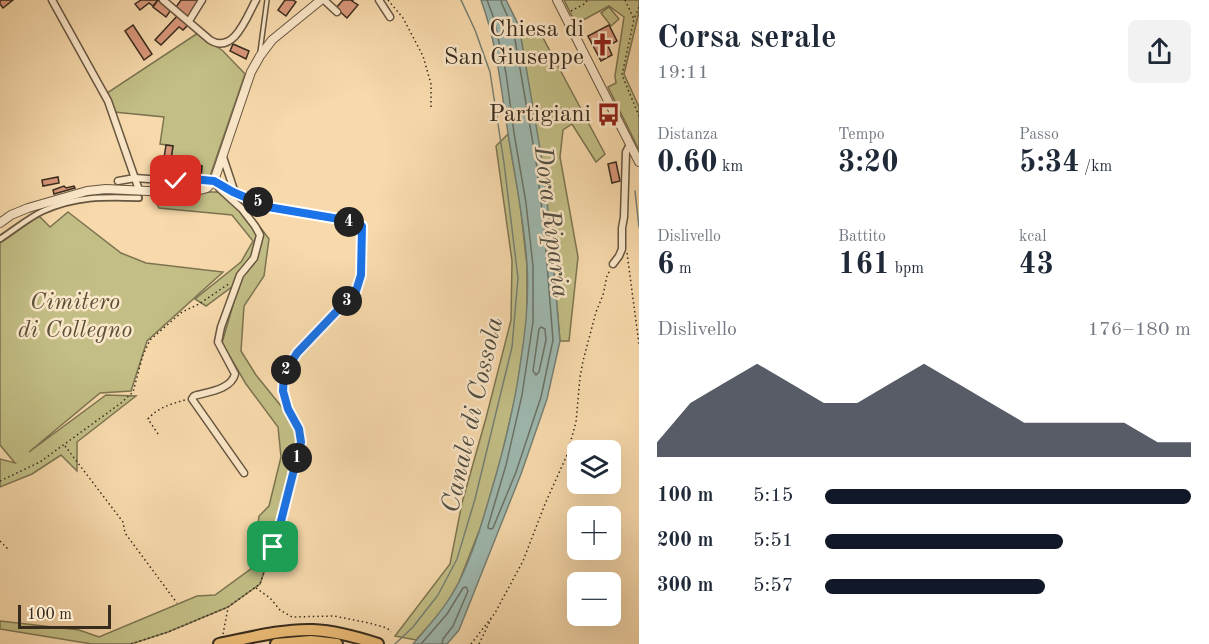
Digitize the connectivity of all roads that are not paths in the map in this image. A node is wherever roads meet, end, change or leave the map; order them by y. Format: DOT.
graph roads {
  1 [pos="52,0"];
  2 [pos="163,0"];
  3 [pos="202,0"];
  4 [pos="256,0"];
  5 [pos="267,0"];
  6 [pos="323,0"];
  7 [pos="379,0"];
  8 [pos="557,0"];
  9 [pos="337,12"];
  10 [pos="390,17"];
  11 [pos="189,21"];
  12 [pos="260,56"];
  13 [pos="631,146"];
  14 [pos="222,156"];
  15 [pos="639,162"];
  16 [pos="135,178"];
  17 [pos="176,181"];
  18 [pos="214,181"];
  19 [pos="118,182"];
  20 [pos="235,193"];
  21 [pos="139,194"];
  22 [pos="0,215"];
  23 [pos="11,215"];
  24 [pos="0,223"];
  25 [pos="0,239"];
  26 [pos="613,264"];
  27 [pos="244,473"];
  28 [pos="221,639"];
  29 [pos="373,642"];
  30 [pos="276,644"];
  31 [pos="337,644"];
  1 -- 16 [label="street"];
  2 -- 11 [label="street"];
  3 -- 11 [label="street"];
  4 -- 11 [label="street"];
  5 -- 12 [label="lane"];
  6 -- 9 [label="street"];
  6 -- 12 [label="street"];
  7 -- 10 [label="street"];
  8 -- 13 [label="street"];
  12 -- 14 [label="street"];
  13 -- 15 [label="street"];
  13 -- 26 [label="street"];
  14 -- 18 [label="street"];
  14 -- 20 [label="street"];
  16 -- 17 [label="street"];
  16 -- 19 [label="street"];
  16 -- 21 [label="street"];
  17 -- 18 [label="street"];
  18 -- 21 [label="street"];
  18 -- 27 [label="street"];
  21 -- 23 [label="street"];
  21 -- 25 [label="street"];
  22 -- 23 [label="street"];
  23 -- 24 [label="street"];
  28 -- 29 [label="highway"];
  30 -- 31 [label="highway"];
}
